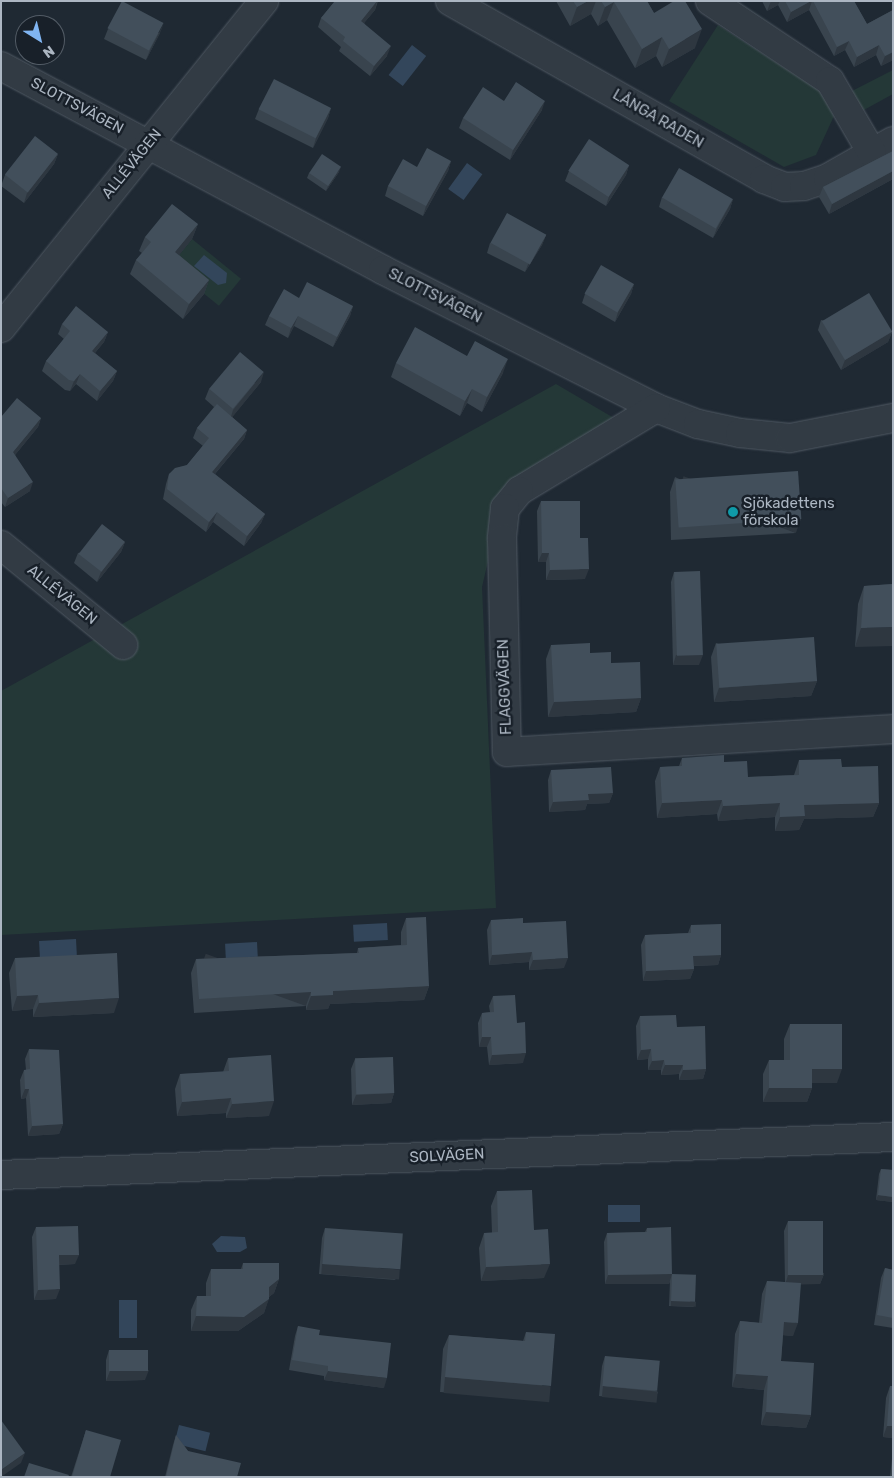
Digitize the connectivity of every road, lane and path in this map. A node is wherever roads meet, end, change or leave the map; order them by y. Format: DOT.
graph roads {
  1 [pos="264,1"];
  2 [pos="450,1"];
  3 [pos="710,1"];
  4 [pos="1,66"];
  5 [pos="149,144"];
  6 [pos="882,147"];
  7 [pos="1,328"];
  8 [pos="656,408"];
  9 [pos="893,418"];
  10 [pos="1,545"];
  11 [pos="123,645"];
  12 [pos="893,729"];
  13 [pos="893,1137"];
  14 [pos="1,1175"];
  1 -- 5 [label="street, ALLÉVÄGEN"];
  2 -- 6 [label="street, LÅNGA RADEN"];
  3 -- 6 [label="street, LÅNGA RADEN"];
  4 -- 5 [label="street, SLOTTSVÄGEN"];
  5 -- 7 [label="street, ALLÉVÄGEN"];
  5 -- 8 [label="street, SLOTTSVÄGEN"];
  8 -- 9 [label="street, SLOTTSVÄGEN"];
  8 -- 12 [label="street, FLAGGVÄGEN"];
  10 -- 11 [label="street, ALLÉVÄGEN"];
  13 -- 14 [label="street, SOLVÄGEN"];
}
